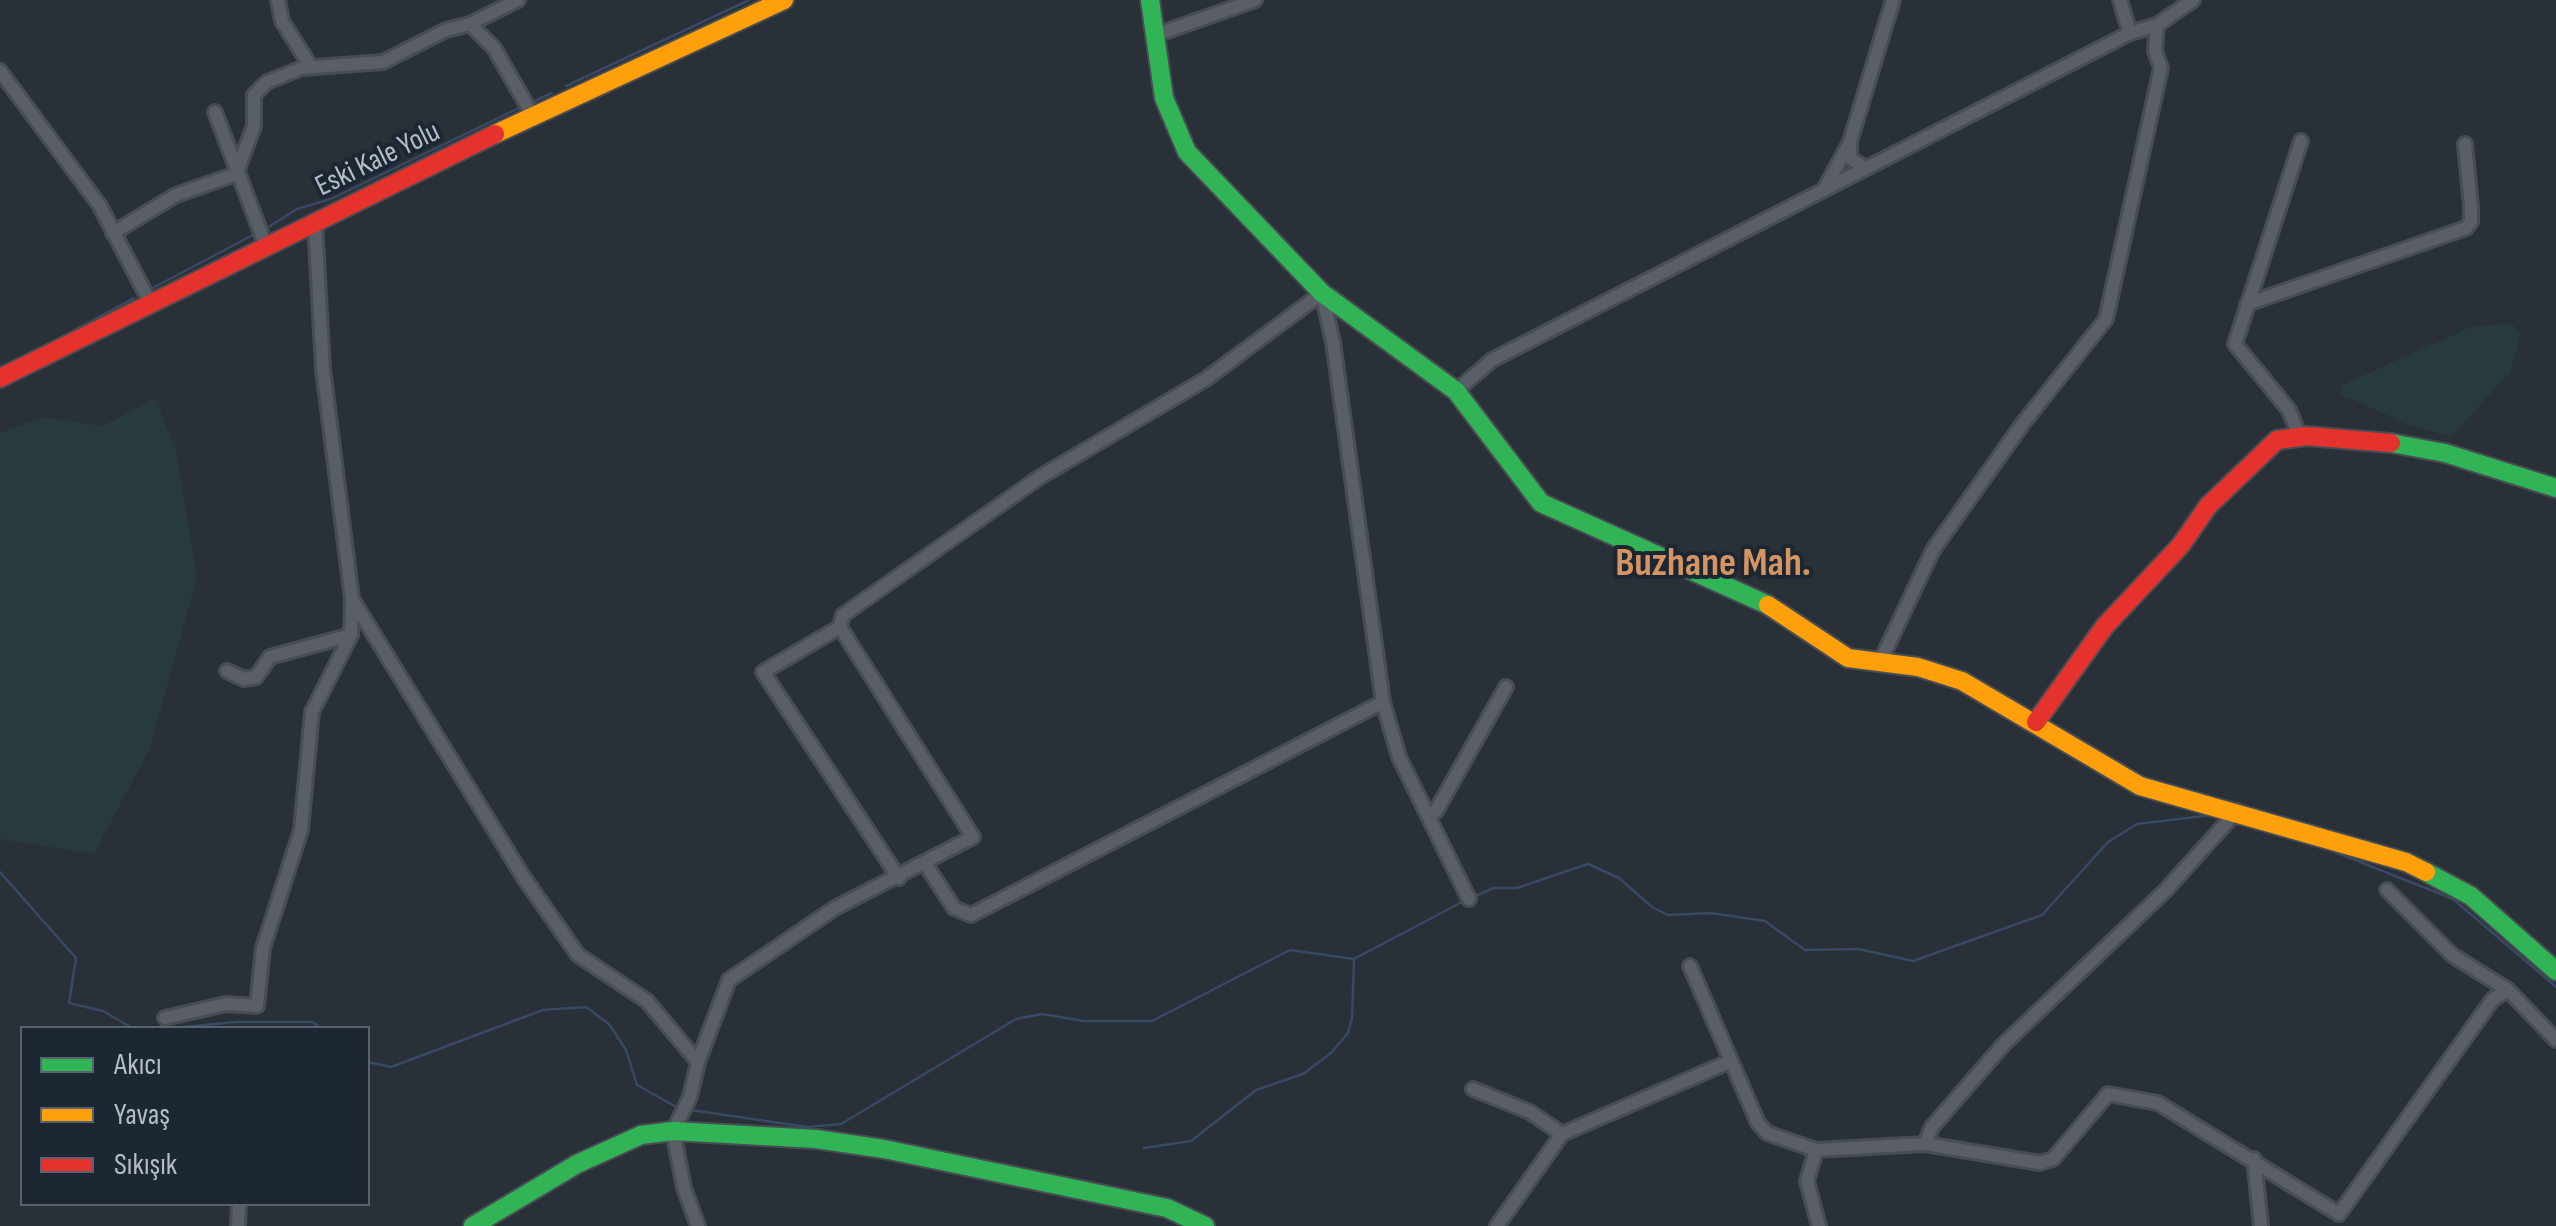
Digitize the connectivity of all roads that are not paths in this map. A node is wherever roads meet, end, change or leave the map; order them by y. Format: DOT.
graph roads {
  1 [pos="278,0"];
  2 [pos="518,0"];
  3 [pos="784,0"];
  4 [pos="1150,0"];
  5 [pos="1255,0"];
  6 [pos="1893,0"];
  7 [pos="2120,0"];
  8 [pos="2193,0"];
  9 [pos="470,24"];
  10 [pos="2157,25"];
  11 [pos="2130,33"];
  12 [pos="1156,35"];
  13 [pos="311,67"];
  14 [pos="0,72"];
  15 [pos="530,108"];
  16 [pos="215,112"];
  17 [pos="2300,141"];
  18 [pos="1850,142"];
  19 [pos="2466,144"];
  20 [pos="1865,168"];
  21 [pos="236,174"];
  22 [pos="1825,188"];
  23 [pos="315,222"];
  24 [pos="114,233"];
  25 [pos="266,246"];
  26 [pos="1322,293"];
  27 [pos="151,304"];
  28 [pos="2247,304"];
  29 [pos="0,378"];
  30 [pos="1456,391"];
  31 [pos="2300,437"];
  32 [pos="2556,488"];
  33 [pos="352,599"];
  34 [pos="840,626"];
  35 [pos="350,635"];
  36 [pos="1880,662"];
  37 [pos="227,672"];
  38 [pos="1506,688"];
  39 [pos="1383,702"];
  40 [pos="2036,722"];
  41 [pos="2237,811"];
  42 [pos="1428,816"];
  43 [pos="926,865"];
  44 [pos="898,878"];
  45 [pos="2387,890"];
  46 [pos="1468,899"];
  47 [pos="1690,966"];
  48 [pos="2556,971"];
  49 [pos="2508,990"];
  50 [pos="165,1018"];
  51 [pos="2556,1040"];
  52 [pos="1731,1061"];
  53 [pos="698,1062"];
  54 [pos="1472,1088"];
  55 [pos="676,1126"];
  56 [pos="1562,1134"];
  57 [pos="1926,1144"];
  58 [pos="1816,1150"];
  59 [pos="2254,1159"];
  60 [pos="2340,1220"];
  61 [pos="473,1226"];
  62 [pos="698,1226"];
  63 [pos="1205,1226"];
  64 [pos="1497,1226"];
  65 [pos="1819,1226"];
  66 [pos="2261,1226"];
  1 -- 13 [label="street"];
  2 -- 9 [label="street"];
  3 -- 15 [label="street, Eski Kale Yolu"];
  4 -- 12 [label="street"];
  5 -- 12 [label="street"];
  6 -- 18 [label="street"];
  7 -- 11 [label="street"];
  8 -- 10 [label="street"];
  9 -- 13 [label="street"];
  9 -- 15 [label="street"];
  10 -- 11 [label="street"];
  10 -- 36 [label="street"];
  11 -- 20 [label="street"];
  12 -- 26 [label="street"];
  13 -- 21 [label="street"];
  14 -- 24 [label="street"];
  15 -- 23 [label="street, Eski Kale Yolu"];
  16 -- 21 [label="street"];
  17 -- 28 [label="street"];
  18 -- 20 [label="street"];
  18 -- 22 [label="street"];
  19 -- 28 [label="street"];
  20 -- 22 [label="street"];
  21 -- 24 [label="street"];
  21 -- 25 [label="street"];
  22 -- 30 [label="street"];
  23 -- 25 [label="street, Eski Kale Yolu"];
  23 -- 33 [label="street"];
  24 -- 27 [label="street"];
  25 -- 27 [label="street, Eski Kale Yolu"];
  26 -- 30 [label="street"];
  26 -- 34 [label="street"];
  26 -- 39 [label="street"];
  27 -- 29 [label="street, Eski Kale Yolu"];
  28 -- 31 [label="street"];
  30 -- 36 [label="street"];
  31 -- 32 [label="street"];
  31 -- 40 [label="street"];
  33 -- 35 [label="street"];
  33 -- 53 [label="street"];
  34 -- 43 [label="street"];
  34 -- 44 [label="street"];
  35 -- 37 [label="street"];
  35 -- 50 [label="street"];
  36 -- 40 [label="street"];
  38 -- 42 [label="street"];
  39 -- 42 [label="street"];
  39 -- 43 [label="street"];
  40 -- 41 [label="street"];
  41 -- 48 [label="street"];
  41 -- 57 [label="street"];
  42 -- 46 [label="street"];
  43 -- 44 [label="street"];
  44 -- 53 [label="street"];
  45 -- 49 [label="street"];
  47 -- 52 [label="street"];
  49 -- 51 [label="street"];
  49 -- 60 [label="street"];
  52 -- 56 [label="street"];
  52 -- 58 [label="street"];
  53 -- 55 [label="street"];
  54 -- 56 [label="street"];
  55 -- 61 [label="street"];
  55 -- 62 [label="street"];
  55 -- 63 [label="street"];
  56 -- 64 [label="street"];
  57 -- 58 [label="street"];
  57 -- 59 [label="street"];
  58 -- 65 [label="street"];
  59 -- 60 [label="street"];
  59 -- 66 [label="street"];
}
